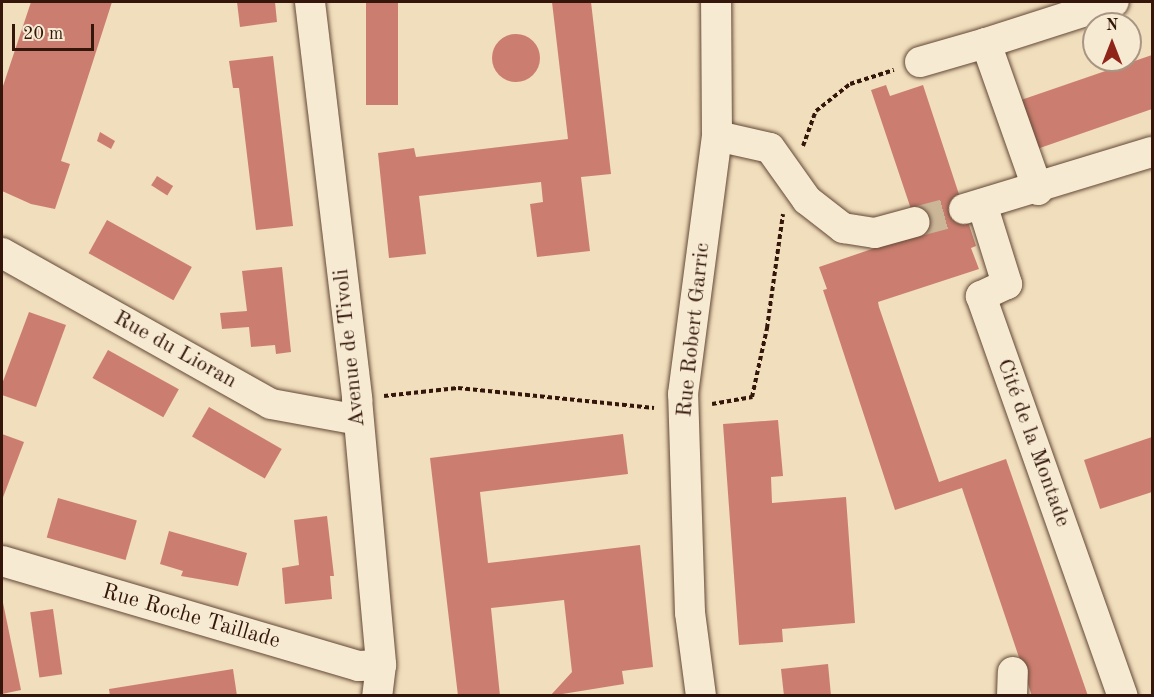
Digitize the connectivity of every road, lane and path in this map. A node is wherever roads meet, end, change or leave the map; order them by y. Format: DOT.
graph roads {
  1 [pos="310,2"];
  2 [pos="716,2"];
  3 [pos="1114,2"];
  4 [pos="986,43"];
  5 [pos="920,62"];
  6 [pos="717,136"];
  7 [pos="1152,152"];
  8 [pos="1038,190"];
  9 [pos="915,222"];
  10 [pos="4,263"];
  11 [pos="358,420"];
  12 [pos="2,561"];
  13 [pos="381,665"];
  14 [pos="377,696"];
  15 [pos="701,696"];
  16 [pos="1123,696"];
  1 -- 11 [label="street, Avenue de Tivoli"];
  2 -- 6 [label="street, Rue Robert Garric"];
  3 -- 4 [label="street"];
  4 -- 5 [label="street"];
  4 -- 8 [label="street"];
  6 -- 9 [label="street"];
  6 -- 15 [label="street, Rue Robert Garric"];
  7 -- 8 [label="street, Cité de la Montade"];
  8 -- 16 [label="street, Cité de la Montade"];
  10 -- 11 [label="street, Rue du Lioran"];
  11 -- 13 [label="street, Avenue de Tivoli"];
  12 -- 13 [label="street, Rue Roche Taillade"];
  13 -- 14 [label="street, Avenue de Tivoli"];
}
